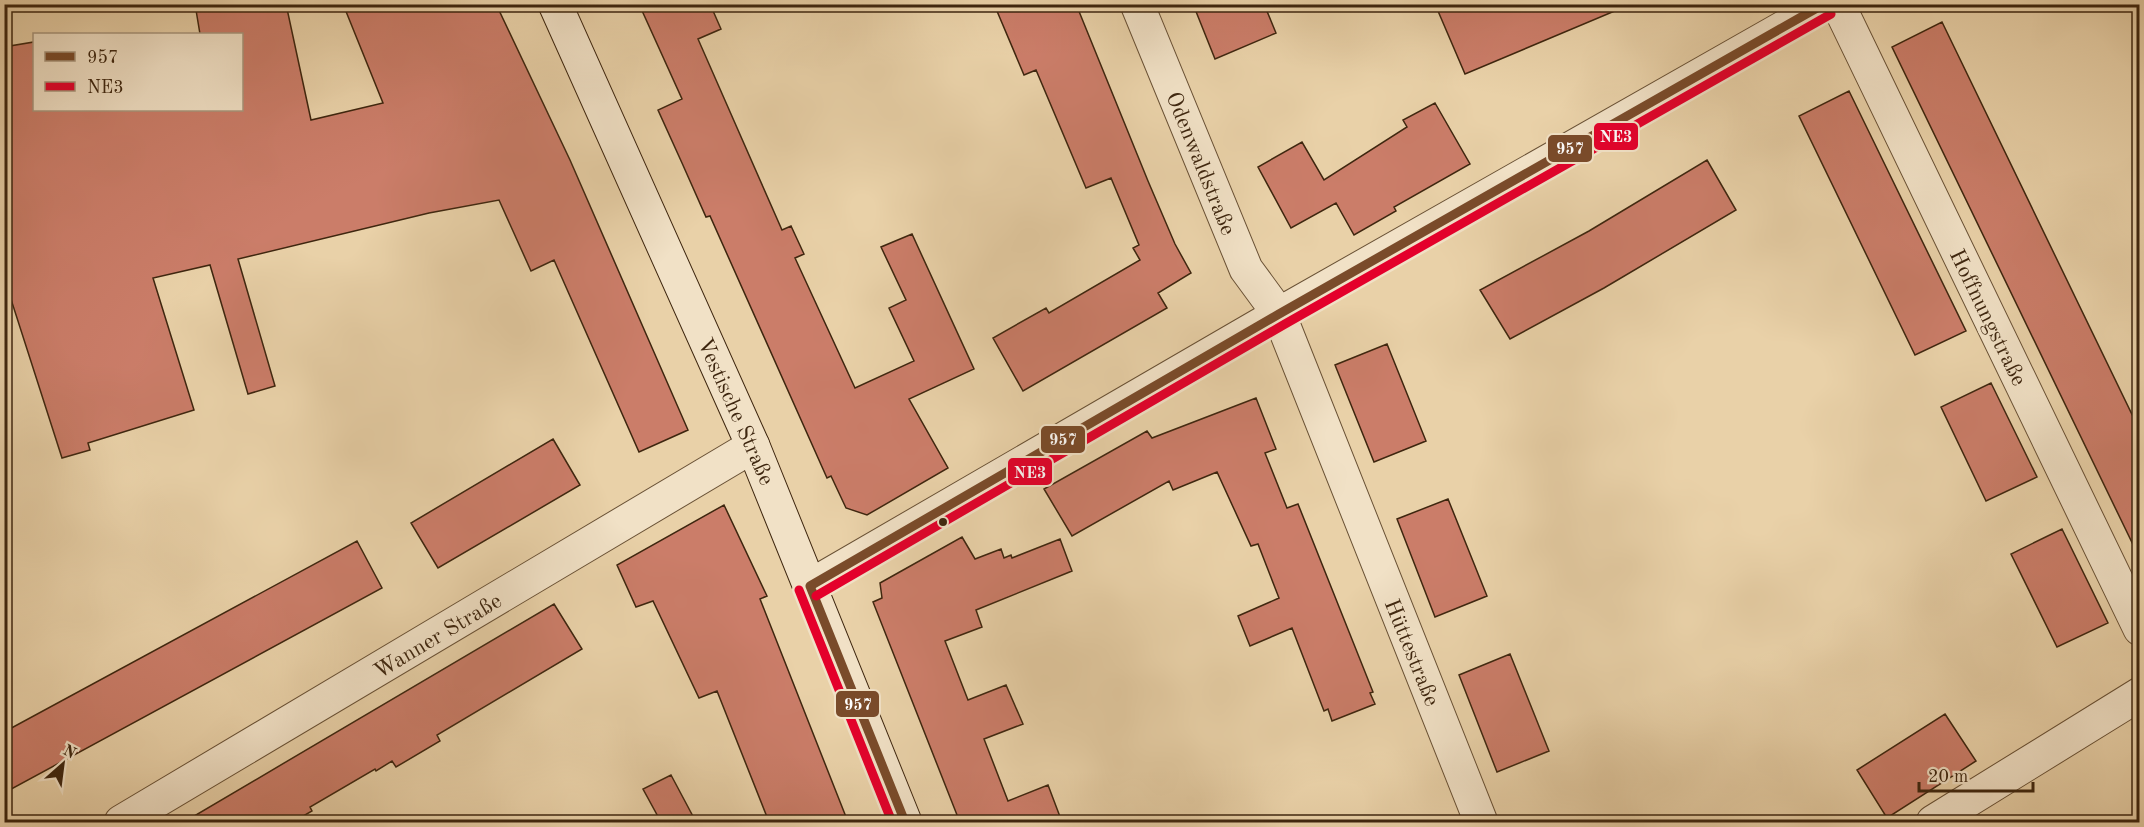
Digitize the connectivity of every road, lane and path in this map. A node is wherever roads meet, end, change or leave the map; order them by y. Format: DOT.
graph roads {
  1 [pos="555,4"];
  2 [pos="1137,4"];
  3 [pos="1826,4"];
  4 [pos="1838,4"];
  5 [pos="1279,314"];
  6 [pos="753,446"];
  7 [pos="810,586"];
  8 [pos="2139,629"];
  9 [pos="2139,694"];
  10 [pos="120,822"];
  11 [pos="905,822"];
  12 [pos="1481,822"];
  13 [pos="1933,822"];
  1 -- 6 [label="street, Vestische Straße"];
  2 -- 5 [label="street, Odenwaldstraße"];
  3 -- 5 [label="street"];
  4 -- 8 [label="street, Hoffnungstraße"];
  5 -- 7 [label="street"];
  5 -- 12 [label="street, Hüttestraße"];
  6 -- 7 [label="street, Vestische Straße"];
  6 -- 10 [label="street, Wanner Straße"];
  7 -- 11 [label="street, Vestische Straße"];
  9 -- 13 [label="street"];
}
